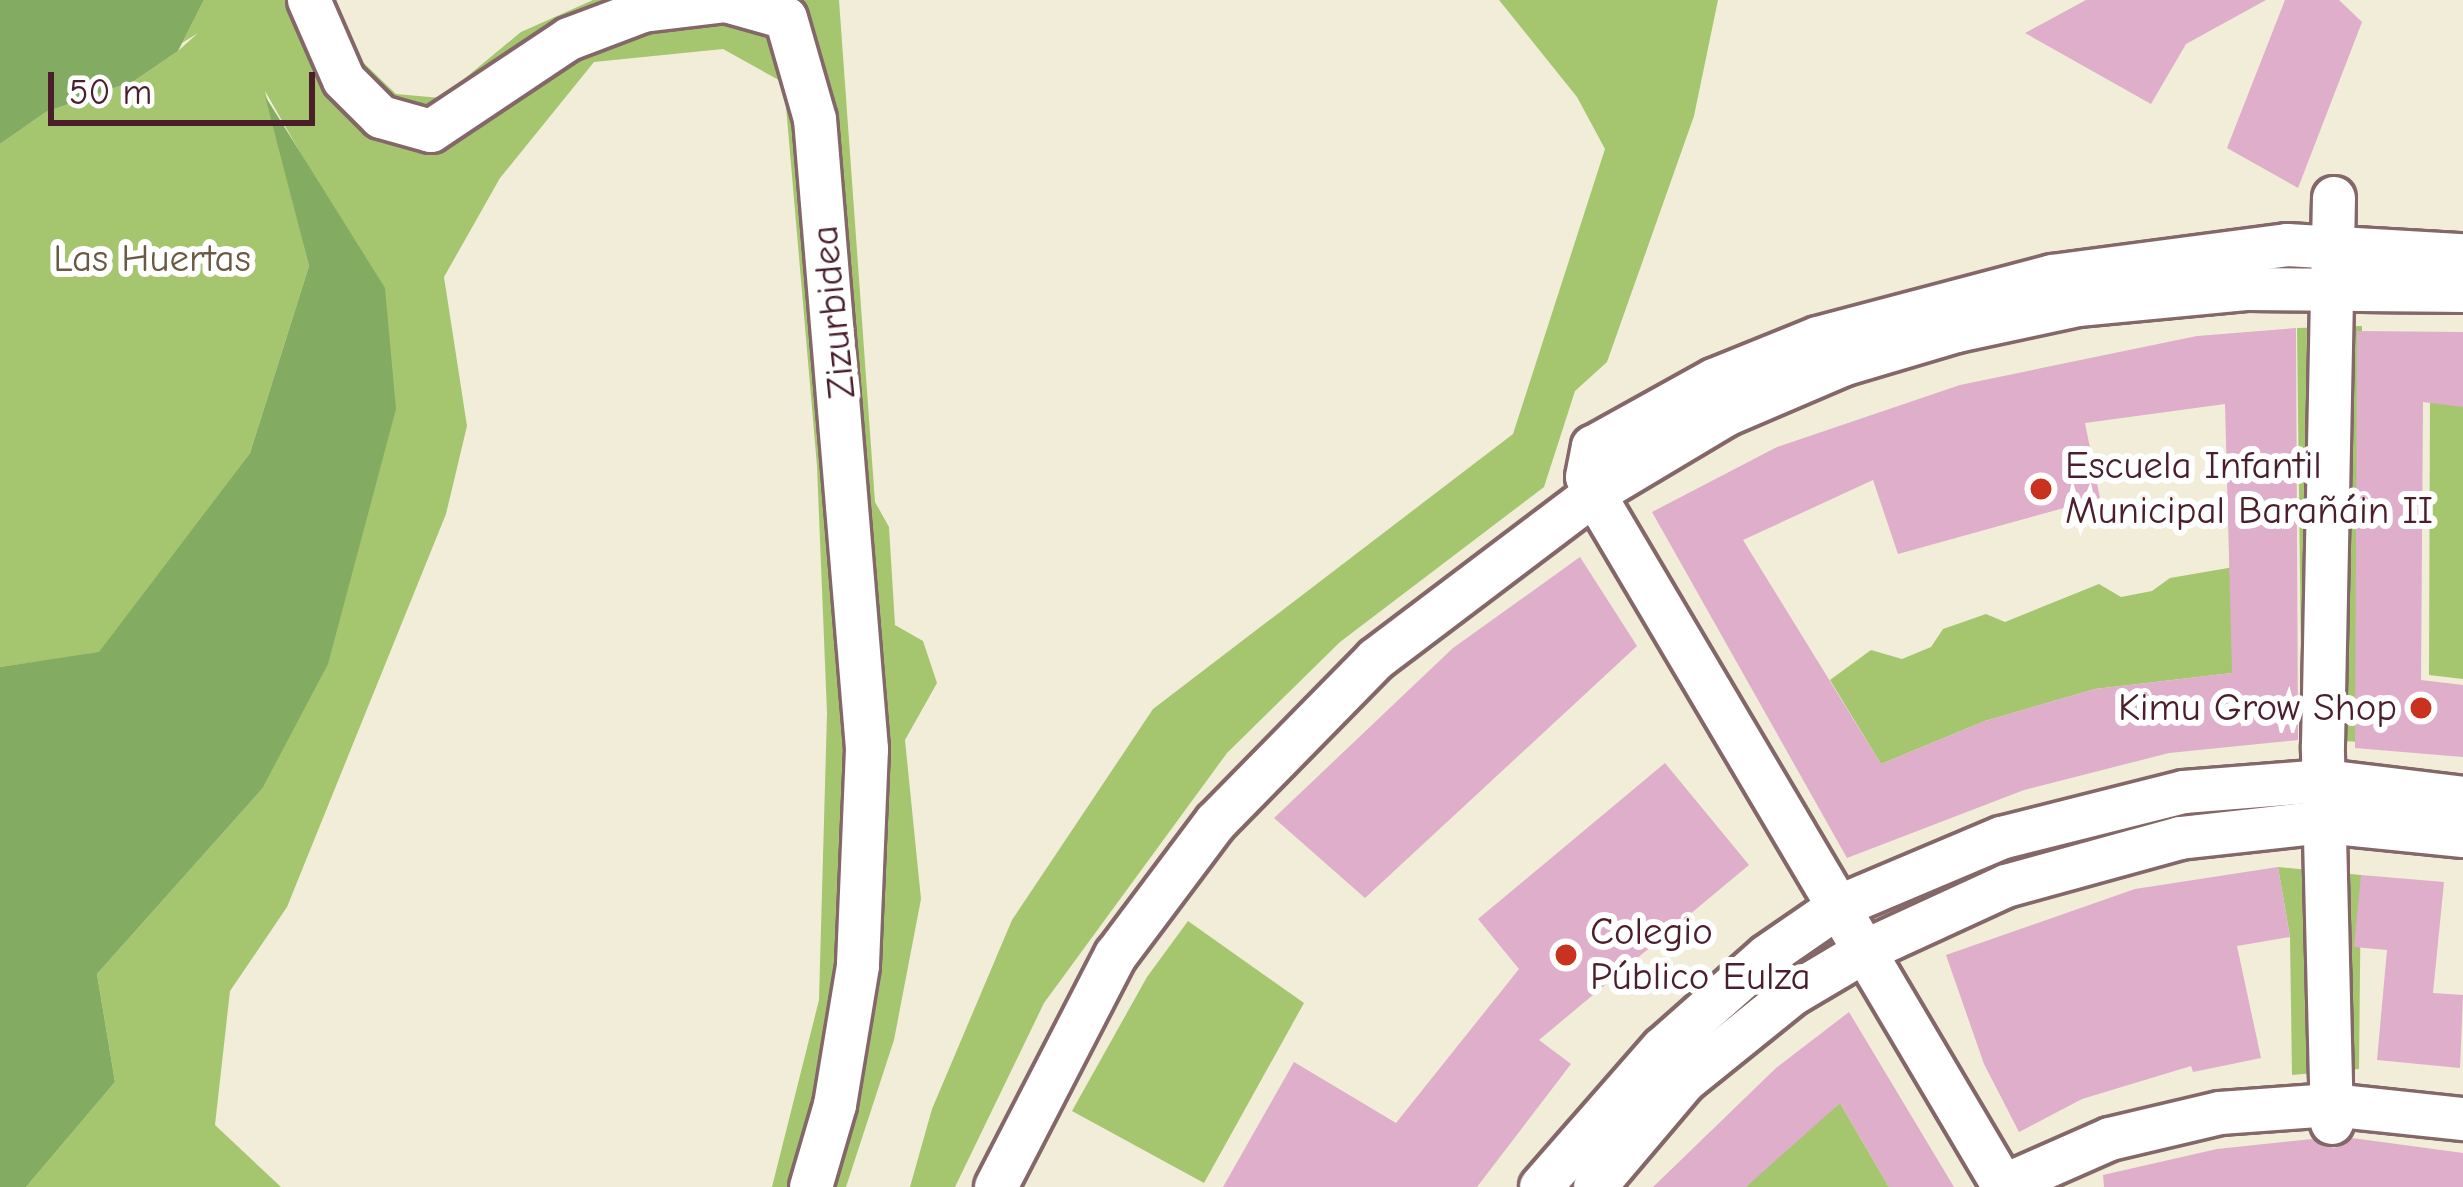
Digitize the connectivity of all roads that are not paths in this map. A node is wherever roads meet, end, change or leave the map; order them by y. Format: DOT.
graph roads {
  1 [pos="309,0"];
  2 [pos="2333,199"];
  3 [pos="2463,255"];
  4 [pos="2332,265"];
  5 [pos="2463,291"];
  6 [pos="1594,494"];
  7 [pos="2463,798"];
  8 [pos="2325,802"];
  9 [pos="2463,836"];
  10 [pos="1838,907"];
  11 [pos="1868,950"];
  12 [pos="2331,1114"];
  13 [pos="2463,1119"];
  14 [pos="811,1187"];
  15 [pos="996,1187"];
  16 [pos="1541,1187"];
  17 [pos="1595,1187"];
  18 [pos="2003,1187"];
  1 -- 14 [label="street, Zizurbidea"];
  2 -- 4 [label="street"];
  3 -- 4 [label="street"];
  4 -- 5 [label="street"];
  4 -- 6 [label="street"];
  4 -- 8 [label="street"];
  6 -- 10 [label="street"];
  6 -- 15 [label="street"];
  7 -- 8 [label="street"];
  8 -- 9 [label="street"];
  8 -- 10 [label="street"];
  8 -- 11 [label="street"];
  8 -- 12 [label="street"];
  10 -- 11 [label="street"];
  10 -- 16 [label="street"];
  11 -- 17 [label="street"];
  11 -- 18 [label="street"];
  12 -- 13 [label="street"];
  12 -- 18 [label="street"];
}
